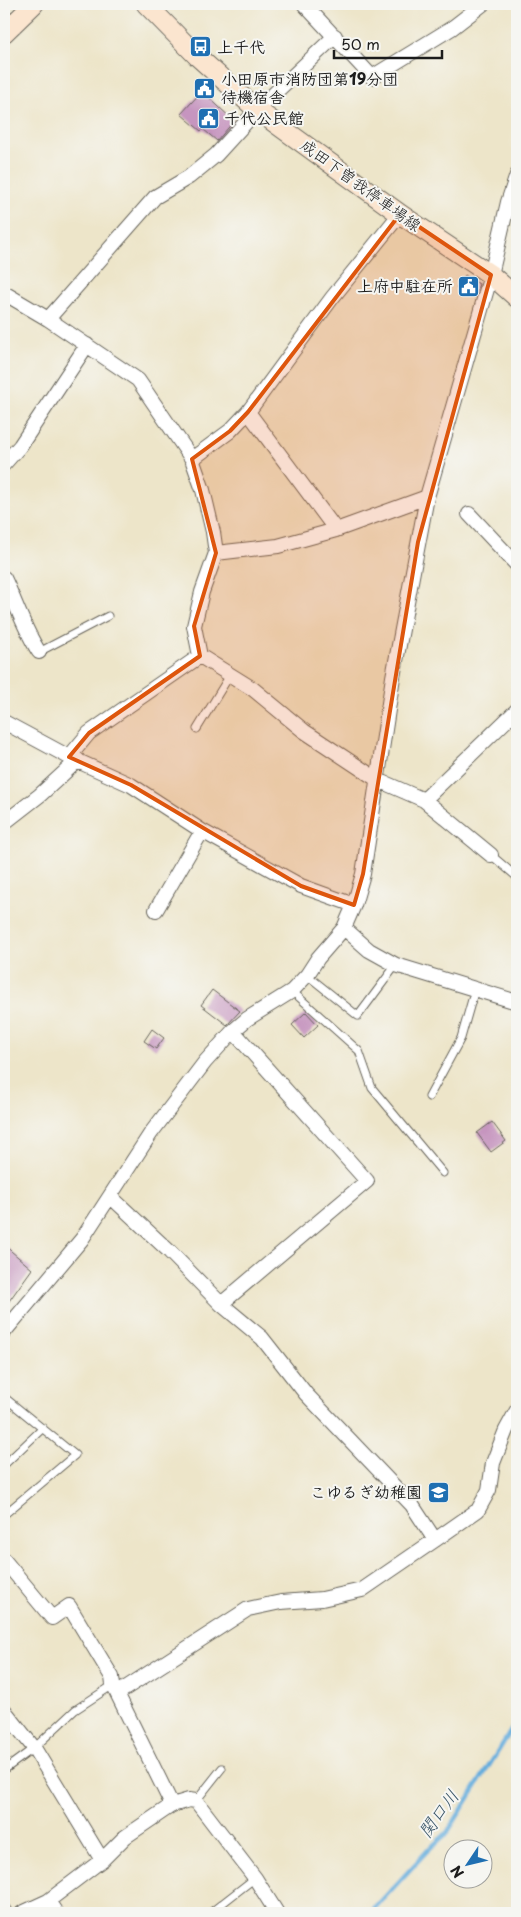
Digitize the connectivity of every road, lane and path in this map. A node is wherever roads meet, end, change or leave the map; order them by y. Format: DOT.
graph roads {
  1 [pos="34,4"];
  2 [pos="304,4"];
  3 [pos="478,5"];
  4 [pos="154,6"];
  5 [pos="4,33"];
  6 [pos="334,36"];
  7 [pos="257,110"];
  8 [pos="517,175"];
  9 [pos="400,214"];
  10 [pos="490,275"];
  11 [pos="4,293"];
  12 [pos="517,298"];
  13 [pos="48,319"];
  14 [pos="87,345"];
  15 [pos="248,412"];
  16 [pos="192,459"];
  17 [pos="4,464"];
  18 [pos="427,497"];
  19 [pos="469,514"];
  20 [pos="336,530"];
  21 [pos="216,553"];
  22 [pos="517,565"];
  23 [pos="4,578"];
  24 [pos="108,616"];
  25 [pos="38,652"];
  26 [pos="200,656"];
  27 [pos="230,675"];
  28 [pos="517,710"];
  29 [pos="4,722"];
  30 [pos="197,729"];
  31 [pos="74,758"];
  32 [pos="378,780"];
  33 [pos="424,800"];
  34 [pos="4,823"];
  35 [pos="202,830"];
  36 [pos="491,855"];
  37 [pos="517,877"];
  38 [pos="354,905"];
  39 [pos="156,910"];
  40 [pos="344,928"];
  41 [pos="396,965"];
  42 [pos="307,975"];
  43 [pos="476,989"];
  44 [pos="292,990"];
  45 [pos="517,1002"];
  46 [pos="233,1031"];
  47 [pos="429,1097"];
  48 [pos="443,1173"];
  49 [pos="110,1196"];
  50 [pos="221,1304"];
  51 [pos="4,1332"];
  52 [pos="4,1396"];
  53 [pos="517,1410"];
  54 [pos="44,1428"];
  55 [pos="4,1465"];
  56 [pos="6,1513"];
  57 [pos="435,1540"];
  58 [pos="4,1560"];
  59 [pos="116,1689"];
  60 [pos="4,1710"];
  61 [pos="34,1748"];
  62 [pos="222,1768"];
  63 [pos="4,1770"];
  64 [pos="196,1802"];
  65 [pos="172,1805"];
  66 [pos="102,1860"];
  67 [pos="255,1878"];
  68 [pos="48,1901"];
  69 [pos="22,1913"];
  70 [pos="56,1913"];
  71 [pos="210,1913"];
  72 [pos="277,1913"];
  1 -- 5 [label="main road"];
  2 -- 6 [label="street"];
  3 -- 6 [label="street"];
  4 -- 7 [label="main road, 成田下曽我停車場線"];
  6 -- 7 [label="street"];
  7 -- 9 [label="main road, 成田下曽我停車場線"];
  7 -- 13 [label="street"];
  8 -- 10 [label="street"];
  9 -- 10 [label="main road, 成田下曽我停車場線"];
  9 -- 15 [label="street"];
  10 -- 12 [label="main road, 成田下曽我停車場線"];
  10 -- 18 [label="street"];
  11 -- 13 [label="street"];
  13 -- 14 [label="street"];
  14 -- 16 [label="street"];
  14 -- 17 [label="street"];
  15 -- 16 [label="street"];
  15 -- 20 [label="street"];
  16 -- 21 [label="street"];
  18 -- 20 [label="street"];
  18 -- 32 [label="street"];
  19 -- 22 [label="street"];
  20 -- 21 [label="street"];
  21 -- 26 [label="street"];
  23 -- 25 [label="street"];
  24 -- 25 [label="lane"];
  26 -- 27 [label="street"];
  26 -- 31 [label="street"];
  27 -- 30 [label="lane"];
  27 -- 32 [label="street"];
  28 -- 33 [label="street"];
  29 -- 31 [label="street"];
  31 -- 34 [label="street"];
  31 -- 35 [label="street"];
  32 -- 33 [label="street"];
  32 -- 38 [label="street"];
  33 -- 36 [label="street"];
  35 -- 38 [label="street"];
  35 -- 39 [label="street"];
  36 -- 37 [label="lane"];
  38 -- 40 [label="street"];
  40 -- 41 [label="street"];
  40 -- 42 [label="street"];
  41 -- 42 [label="lane"];
  41 -- 43 [label="street"];
  42 -- 44 [label="street"];
  43 -- 45 [label="street"];
  43 -- 47 [label="lane"];
  44 -- 46 [label="street"];
  44 -- 48 [label="lane"];
  46 -- 49 [label="street"];
  46 -- 50 [label="street"];
  49 -- 50 [label="street"];
  49 -- 51 [label="street"];
  50 -- 57 [label="street"];
  52 -- 54 [label="lane"];
  53 -- 57 [label="street"];
  54 -- 55 [label="lane"];
  54 -- 56 [label="lane"];
  57 -- 59 [label="street"];
  58 -- 59 [label="street"];
  59 -- 61 [label="lane"];
  59 -- 65 [label="street"];
  60 -- 61 [label="street"];
  61 -- 63 [label="lane"];
  61 -- 66 [label="street"];
  62 -- 64 [label="lane"];
  64 -- 65 [label="street"];
  64 -- 67 [label="street"];
  65 -- 66 [label="street"];
  66 -- 68 [label="street"];
  67 -- 71 [label="lane"];
  67 -- 72 [label="street"];
  68 -- 69 [label="street"];
  68 -- 70 [label="street"];
}
